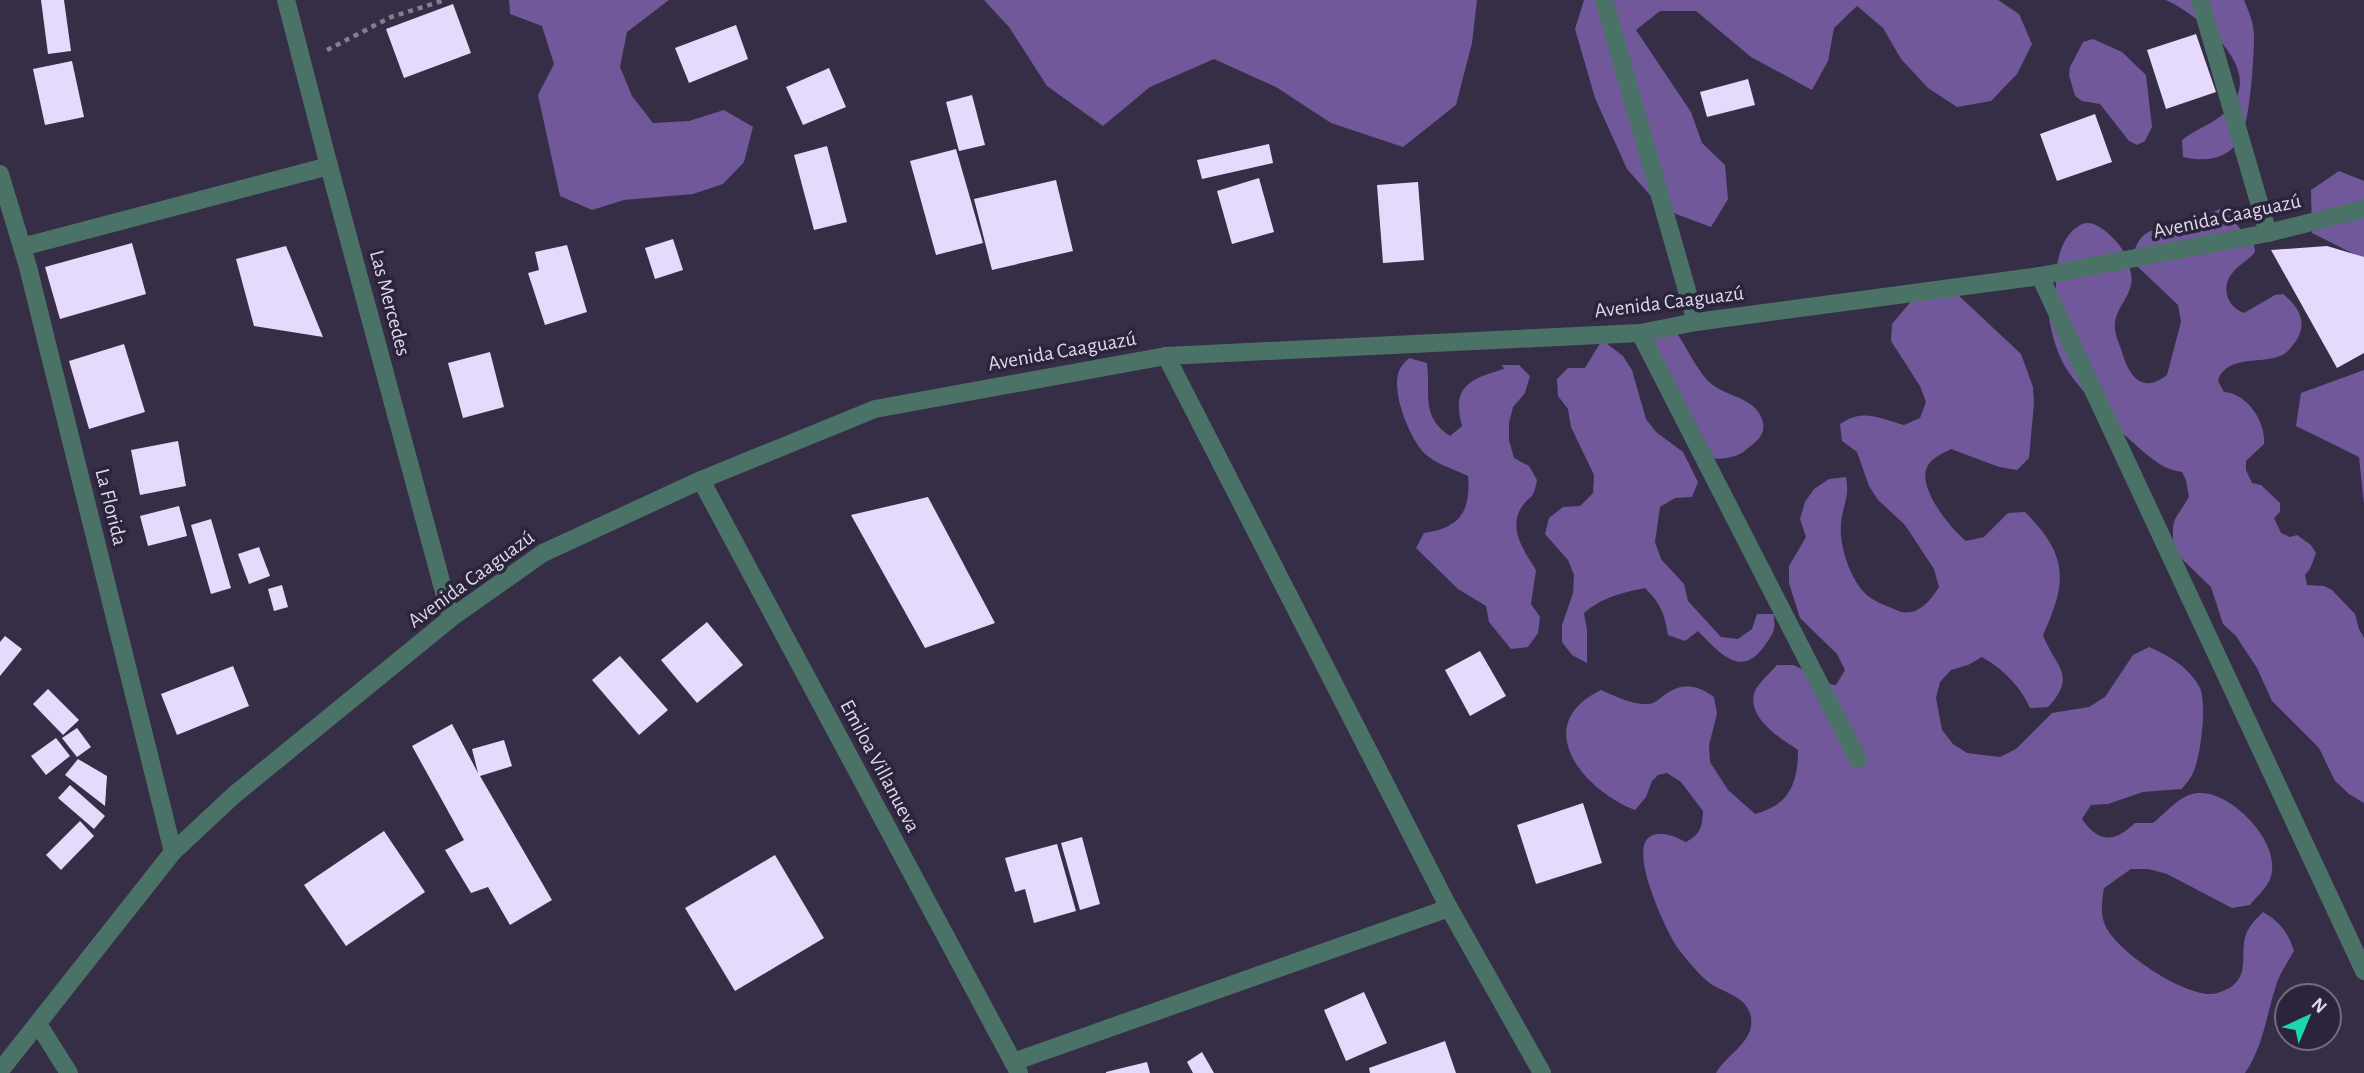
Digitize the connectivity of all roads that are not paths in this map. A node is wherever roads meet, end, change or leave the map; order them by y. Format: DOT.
graph roads {
  1 [pos="286,0"];
  2 [pos="1604,0"];
  3 [pos="2200,0"];
  4 [pos="329,166"];
  5 [pos="0,174"];
  6 [pos="2364,209"];
  7 [pos="2268,233"];
  8 [pos="22,247"];
  9 [pos="2040,276"];
  10 [pos="1696,322"];
  11 [pos="1640,333"];
  12 [pos="1166,356"];
  13 [pos="701,480"];
  14 [pos="452,618"];
  15 [pos="1858,759"];
  16 [pos="173,852"];
  17 [pos="1449,908"];
  18 [pos="2364,971"];
  19 [pos="38,1024"];
  20 [pos="1016,1068"];
  21 [pos="0,1071"];
  22 [pos="69,1073"];
  23 [pos="1542,1073"];
  1 -- 4 [label="street, Las Mercedes"];
  2 -- 10 [label="street"];
  3 -- 7 [label="street"];
  4 -- 8 [label="street"];
  4 -- 14 [label="street, Las Mercedes"];
  5 -- 8 [label="street, La Florida"];
  6 -- 7 [label="street, Avenida Caaguazú"];
  7 -- 9 [label="street, Avenida Caaguazú"];
  8 -- 16 [label="street, La Florida"];
  9 -- 10 [label="street, Avenida Caaguazú"];
  9 -- 18 [label="street"];
  10 -- 11 [label="street, Avenida Caaguazú"];
  11 -- 12 [label="street, Avenida Caaguazú"];
  11 -- 15 [label="street"];
  12 -- 13 [label="street, Avenida Caaguazú"];
  12 -- 17 [label="street"];
  13 -- 14 [label="street, Avenida Caaguazú"];
  13 -- 20 [label="street, Emiloa Villanueva"];
  14 -- 16 [label="street, Avenida Caaguazú"];
  16 -- 19 [label="street, Avenida Caaguazú"];
  17 -- 20 [label="street"];
  17 -- 23 [label="street"];
  19 -- 21 [label="street, Avenida Caaguazú"];
  19 -- 22 [label="street"];
}
